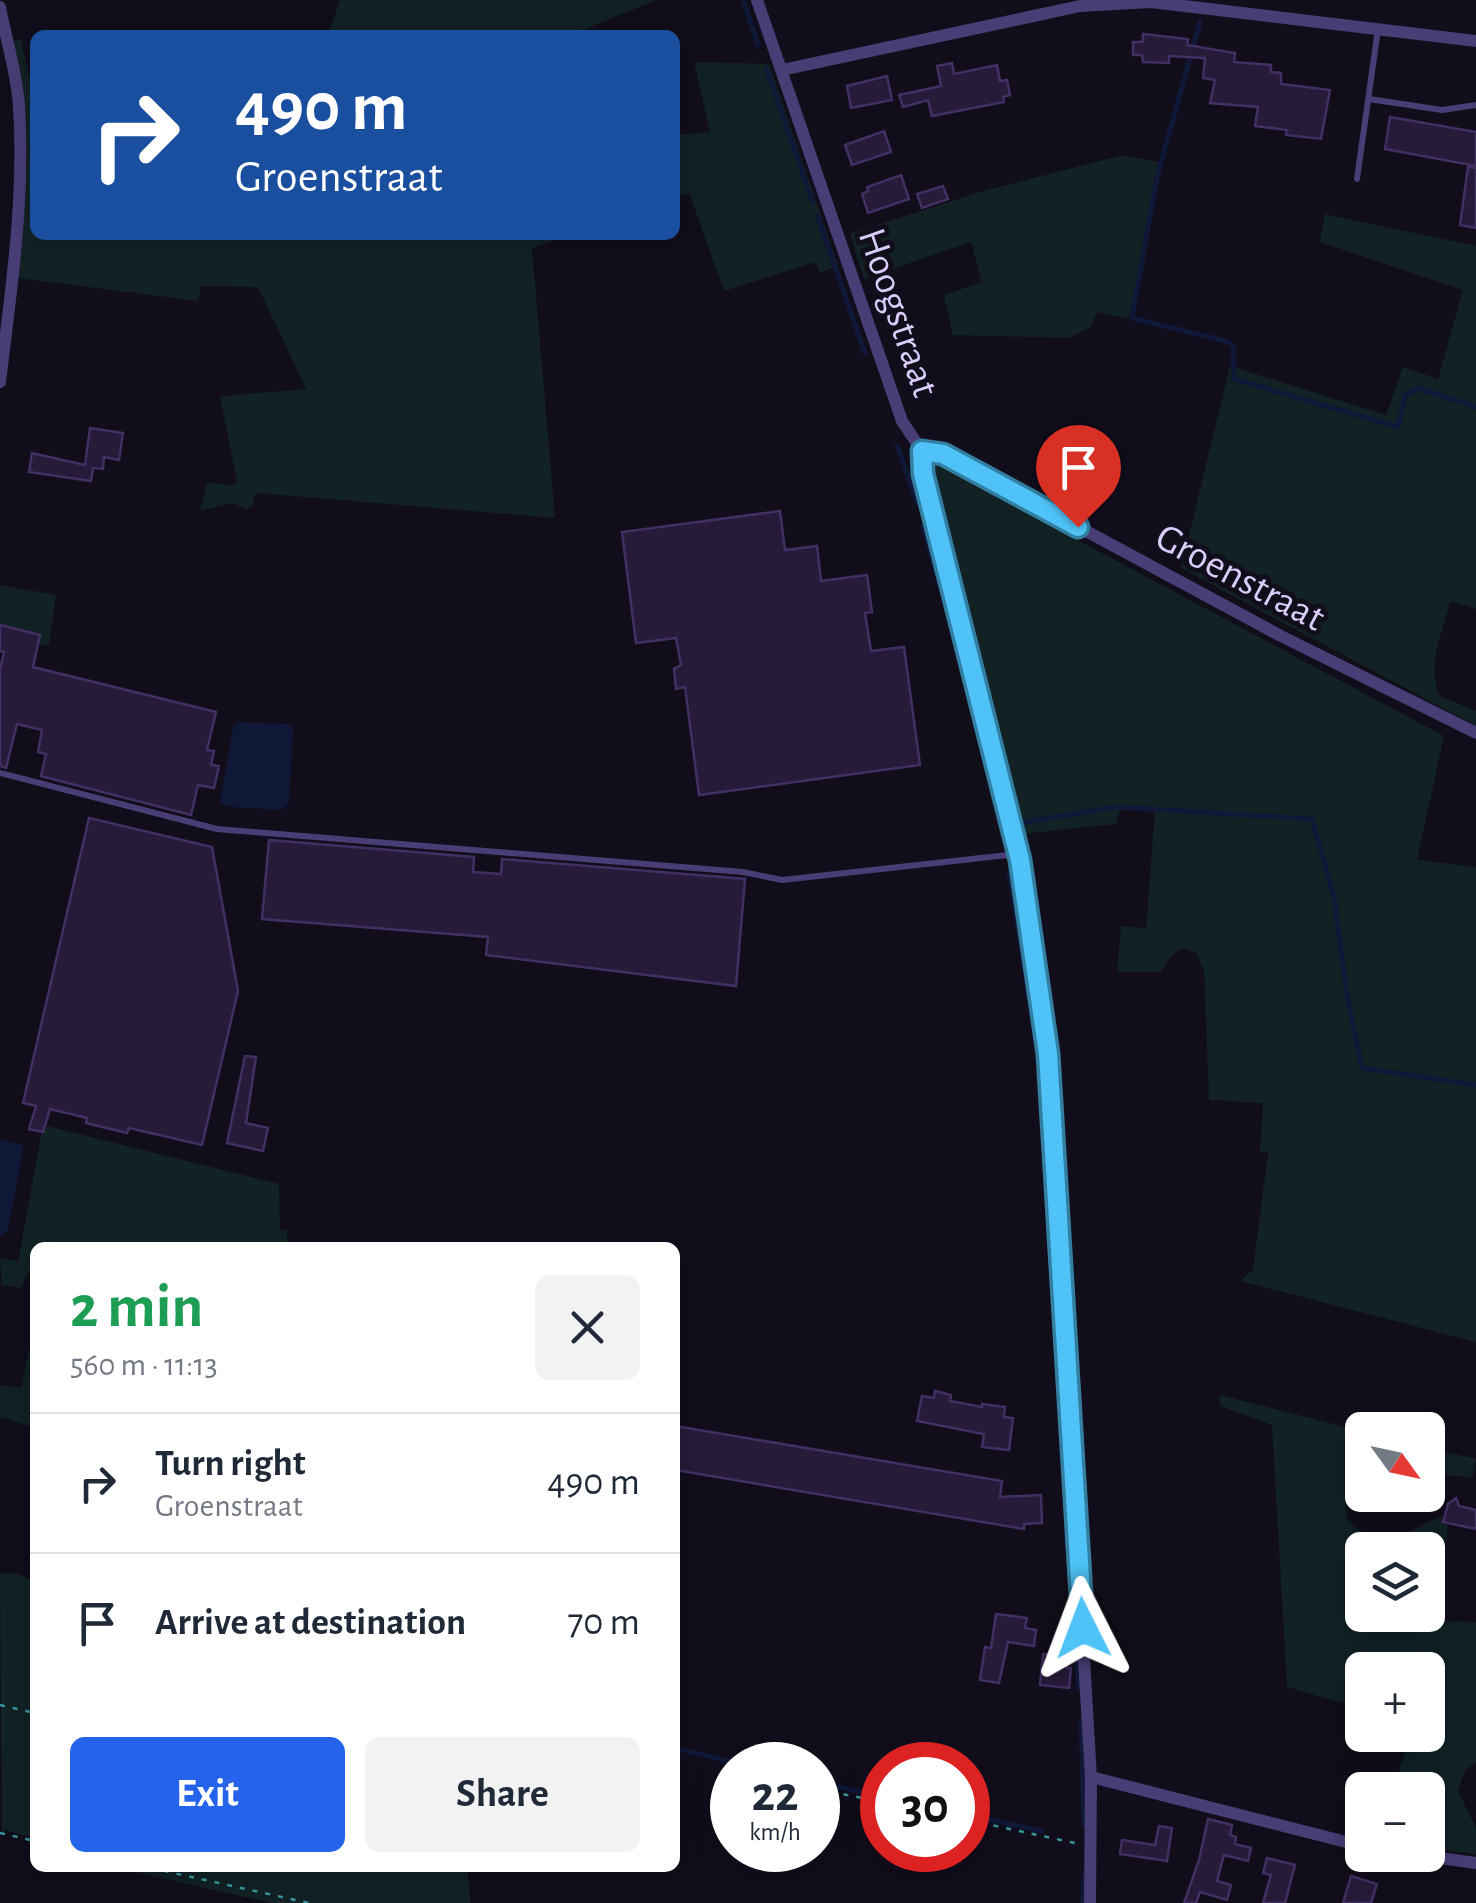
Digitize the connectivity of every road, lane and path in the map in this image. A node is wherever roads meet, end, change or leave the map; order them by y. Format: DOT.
graph roads {
  1 [pos="757,0"];
  2 [pos="0,8"];
  3 [pos="1378,29"];
  4 [pos="1476,41"];
  5 [pos="782,70"];
  6 [pos="1368,99"];
  7 [pos="1476,106"];
  8 [pos="1357,179"];
  9 [pos="0,382"];
  10 [pos="922,451"];
  11 [pos="1476,733"];
  12 [pos="0,773"];
  13 [pos="1018,854"];
  14 [pos="0,1705"];
  15 [pos="30,1712"];
  16 [pos="1091,1777"];
  17 [pos="990,1825"];
  18 [pos="0,1833"];
  19 [pos="30,1840"];
  20 [pos="1345,1842"];
  21 [pos="1091,1846"];
  22 [pos="1445,1859"];
  23 [pos="1476,1863"];
  24 [pos="170,1872"];
  25 [pos="308,1903"];
  26 [pos="1090,1903"];
  1 -- 5 [label="street, Hoogstraat"];
  2 -- 9 [label="street"];
  3 -- 4 [label="street"];
  3 -- 5 [label="street"];
  3 -- 6 [label="lane"];
  5 -- 10 [label="street, Hoogstraat"];
  6 -- 7 [label="lane"];
  6 -- 8 [label="lane"];
  10 -- 11 [label="street, Groenstraat"];
  10 -- 13 [label="street, Hoogstraat"];
  12 -- 13 [label="lane"];
  13 -- 16 [label="street, Hoogstraat"];
  14 -- 15 [label="path"];
  16 -- 20 [label="street"];
  16 -- 21 [label="street, Hoogstraat"];
  17 -- 21 [label="path"];
  18 -- 19 [label="path"];
  21 -- 26 [label="street, Hoogstraat"];
  22 -- 23 [label="street"];
  24 -- 25 [label="path"];
}
